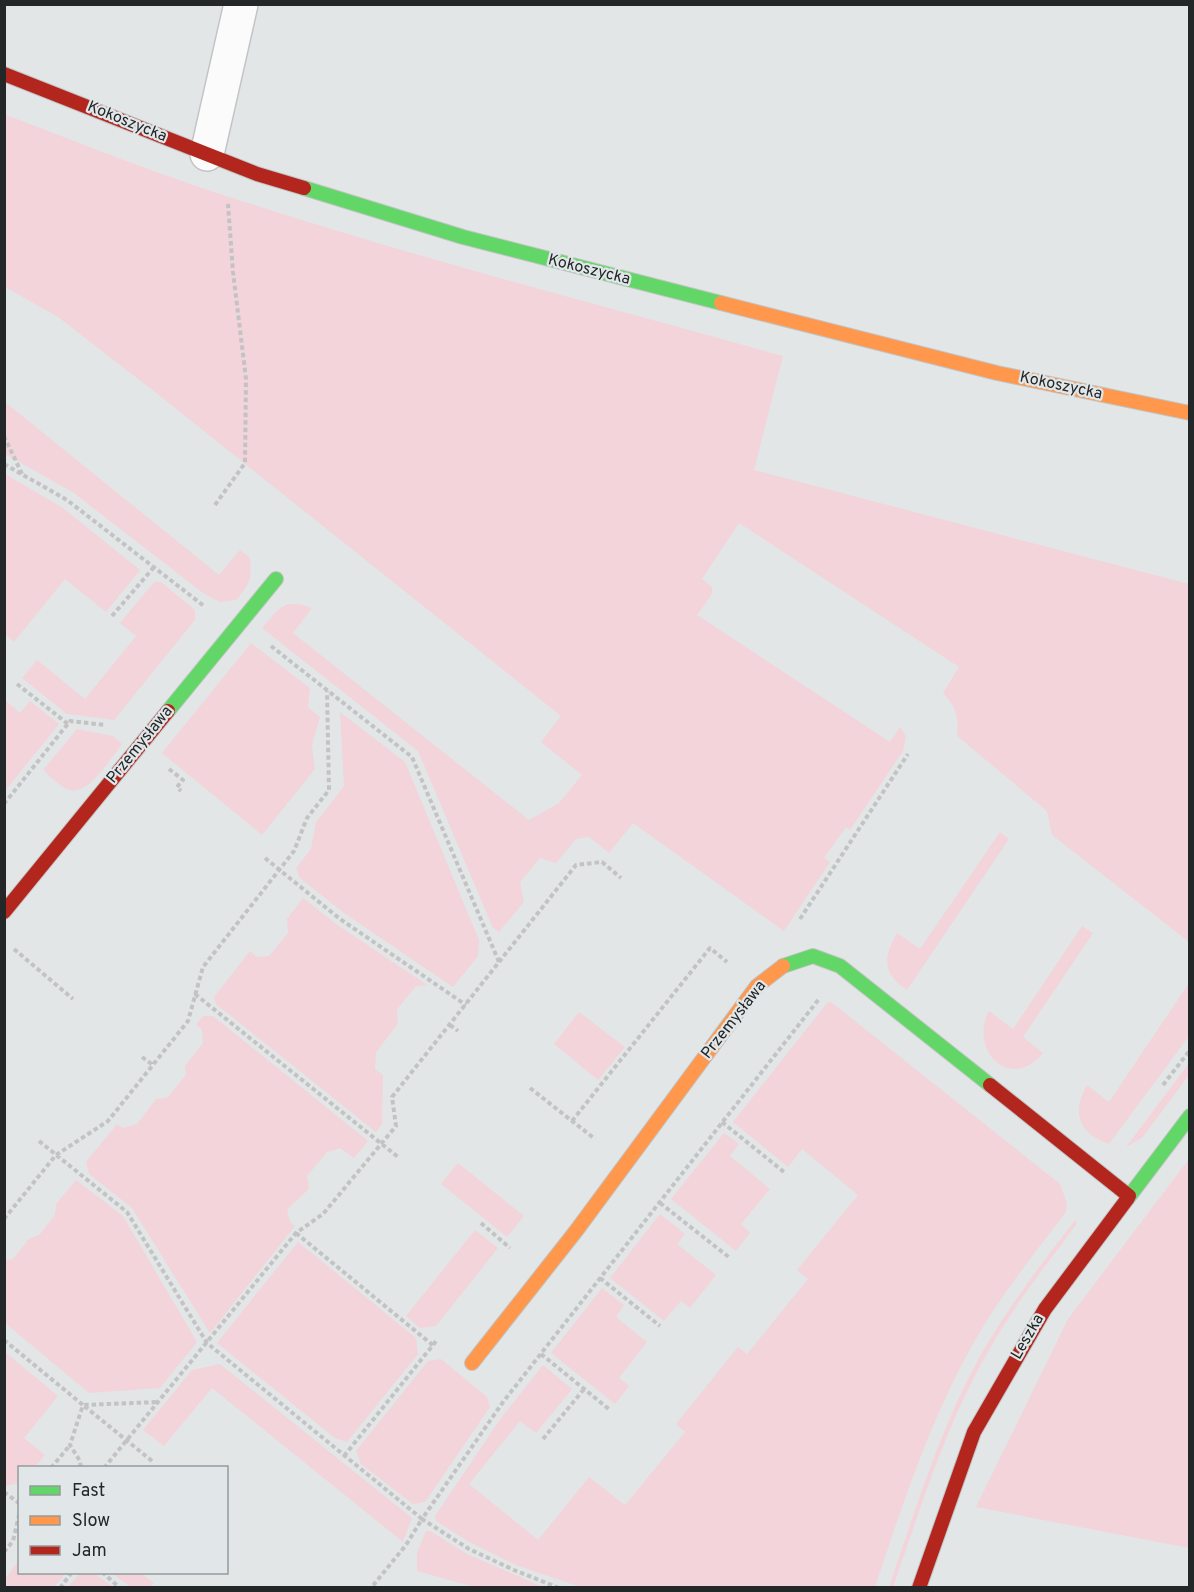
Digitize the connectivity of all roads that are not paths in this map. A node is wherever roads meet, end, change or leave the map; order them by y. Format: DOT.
graph roads {
  1 [pos="241,4"];
  2 [pos="4,74"];
  3 [pos="207,154"];
  4 [pos="1190,413"];
  5 [pos="276,579"];
  6 [pos="4,912"];
  7 [pos="1190,1116"];
  8 [pos="1129,1196"];
  9 [pos="472,1363"];
  10 [pos="920,1587"];
  1 -- 3 [label="street"];
  2 -- 3 [label="street, Kokoszycka"];
  3 -- 4 [label="street, Kokoszycka"];
  5 -- 6 [label="street, Przemysława"];
  7 -- 8 [label="street, Leszka"];
  8 -- 9 [label="street, Przemysława"];
  8 -- 10 [label="street, Leszka"];
}
